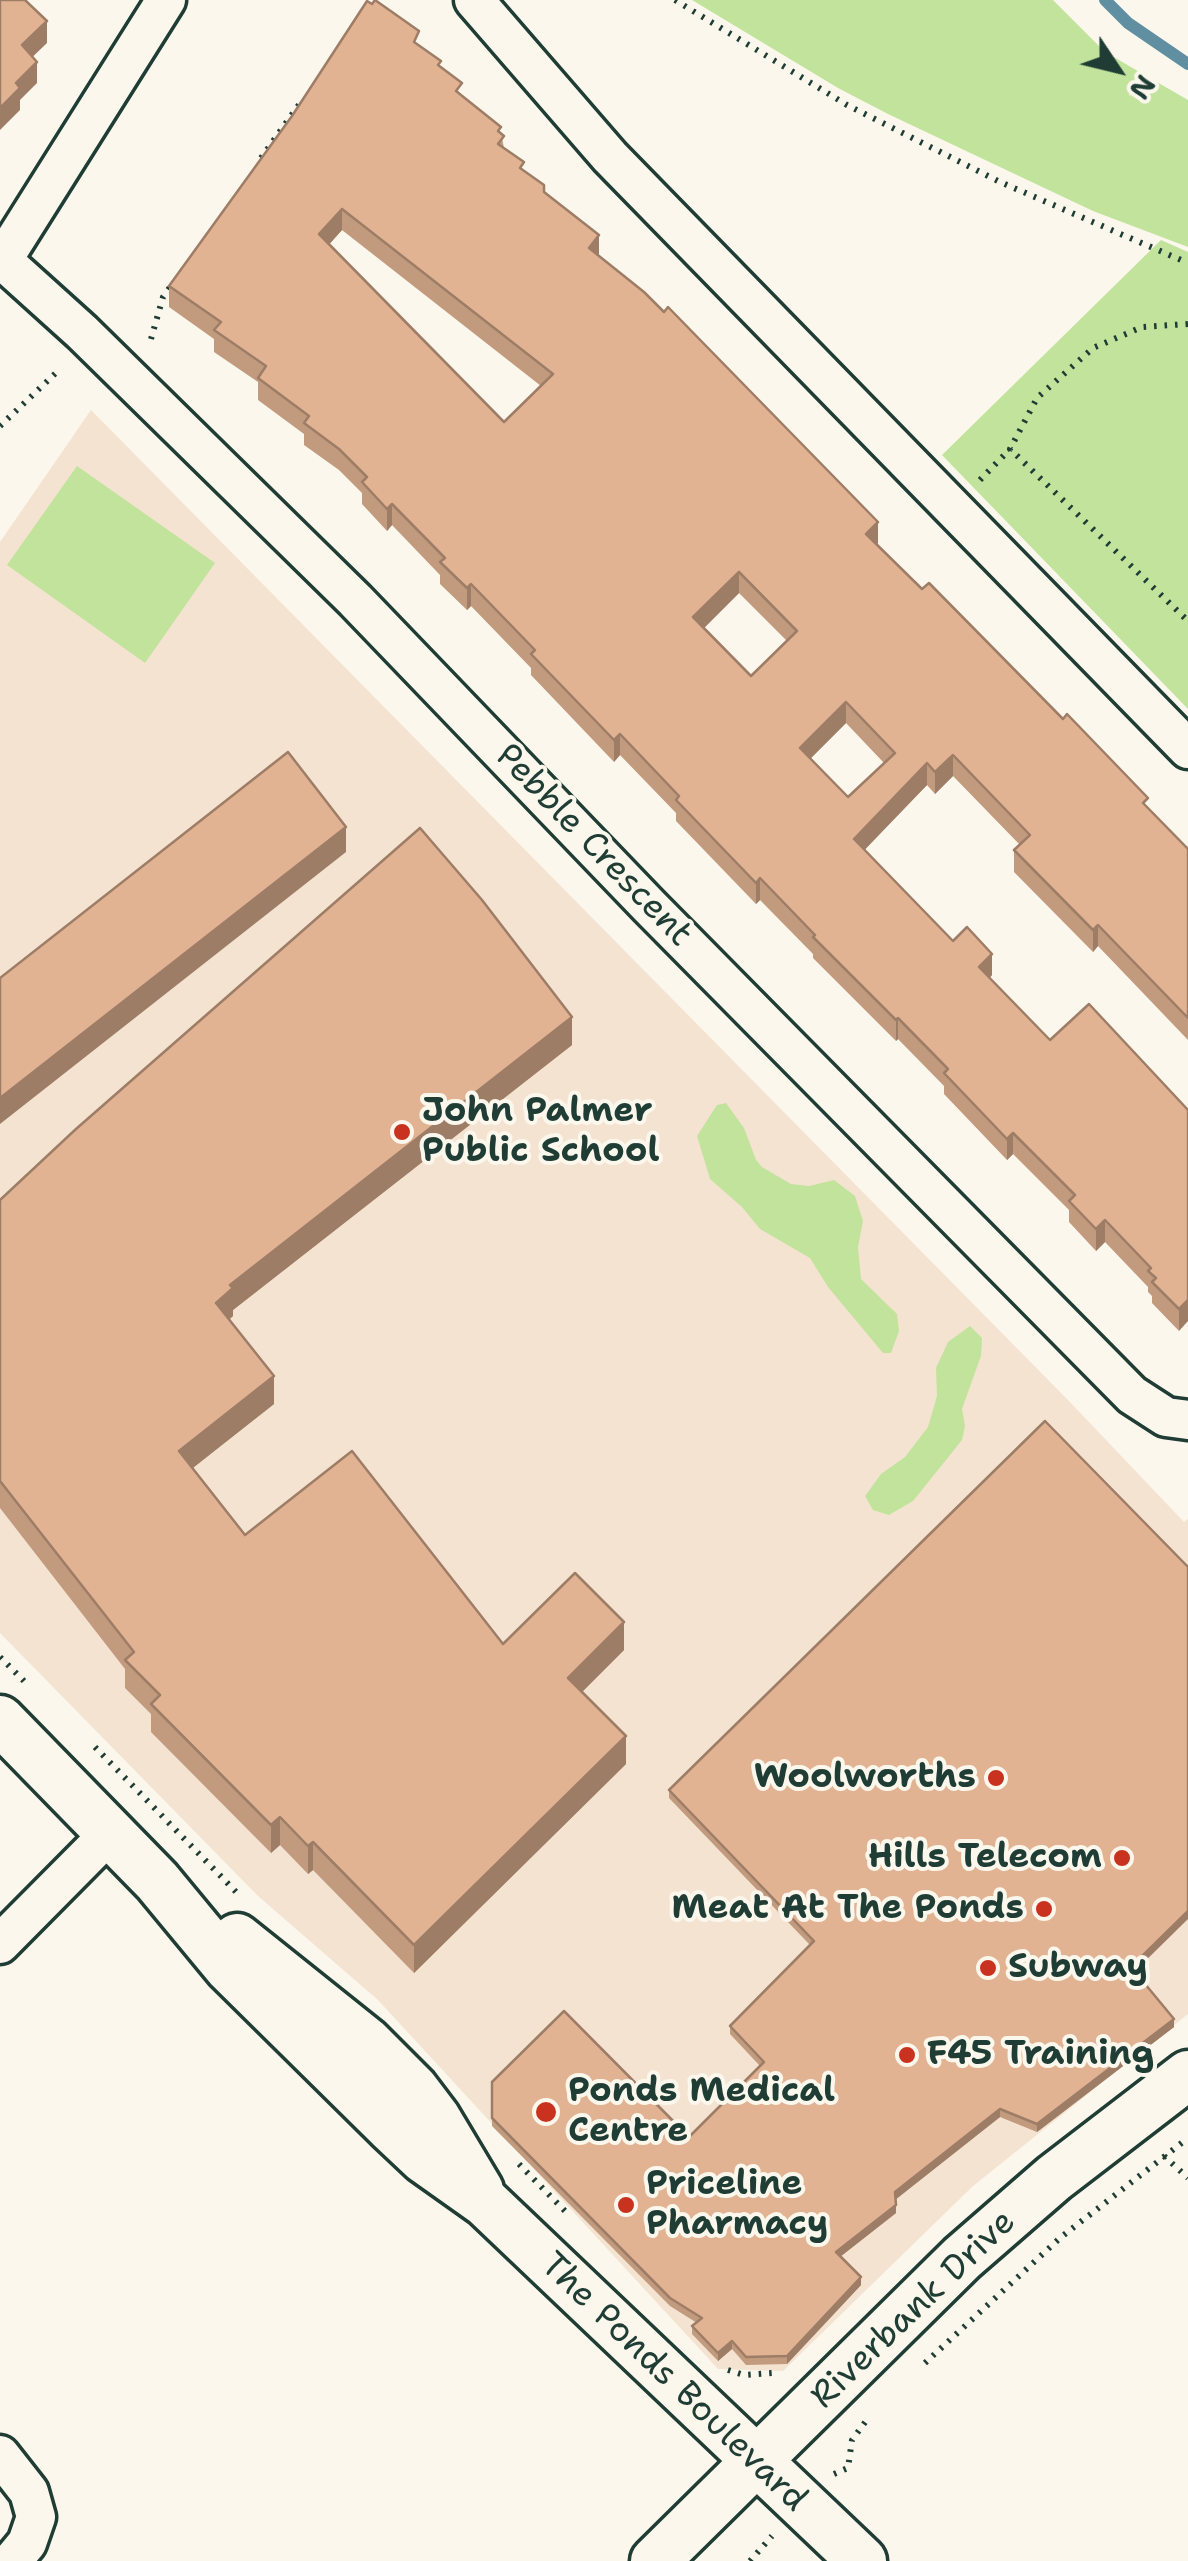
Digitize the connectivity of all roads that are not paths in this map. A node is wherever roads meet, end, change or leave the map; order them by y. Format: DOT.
graph roads {
  1 [pos="166,0"];
  2 [pos="474,0"];
  3 [pos="1,261"];
  4 [pos="1188,749"];
  5 [pos="1188,1420"];
  6 [pos="0,1720"];
  7 [pos="110,1833"];
  8 [pos="0,1944"];
  9 [pos="1188,2076"];
  10 [pos="0,2455"];
  11 [pos="756,2464"];
  12 [pos="12,2561"];
  13 [pos="654,2561"];
  14 [pos="862,2561"];
  1 -- 3 [label="street"];
  2 -- 4 [label="street"];
  3 -- 5 [label="street, Pebble Crescent"];
  6 -- 7 [label="street, The Ponds Boulevard"];
  7 -- 8 [label="street"];
  7 -- 11 [label="street, The Ponds Boulevard"];
  9 -- 11 [label="street, Riverbank Drive"];
  10 -- 12 [label="street"];
  11 -- 13 [label="street, Riverbank Drive"];
  11 -- 14 [label="street, The Ponds Boulevard"];
}
